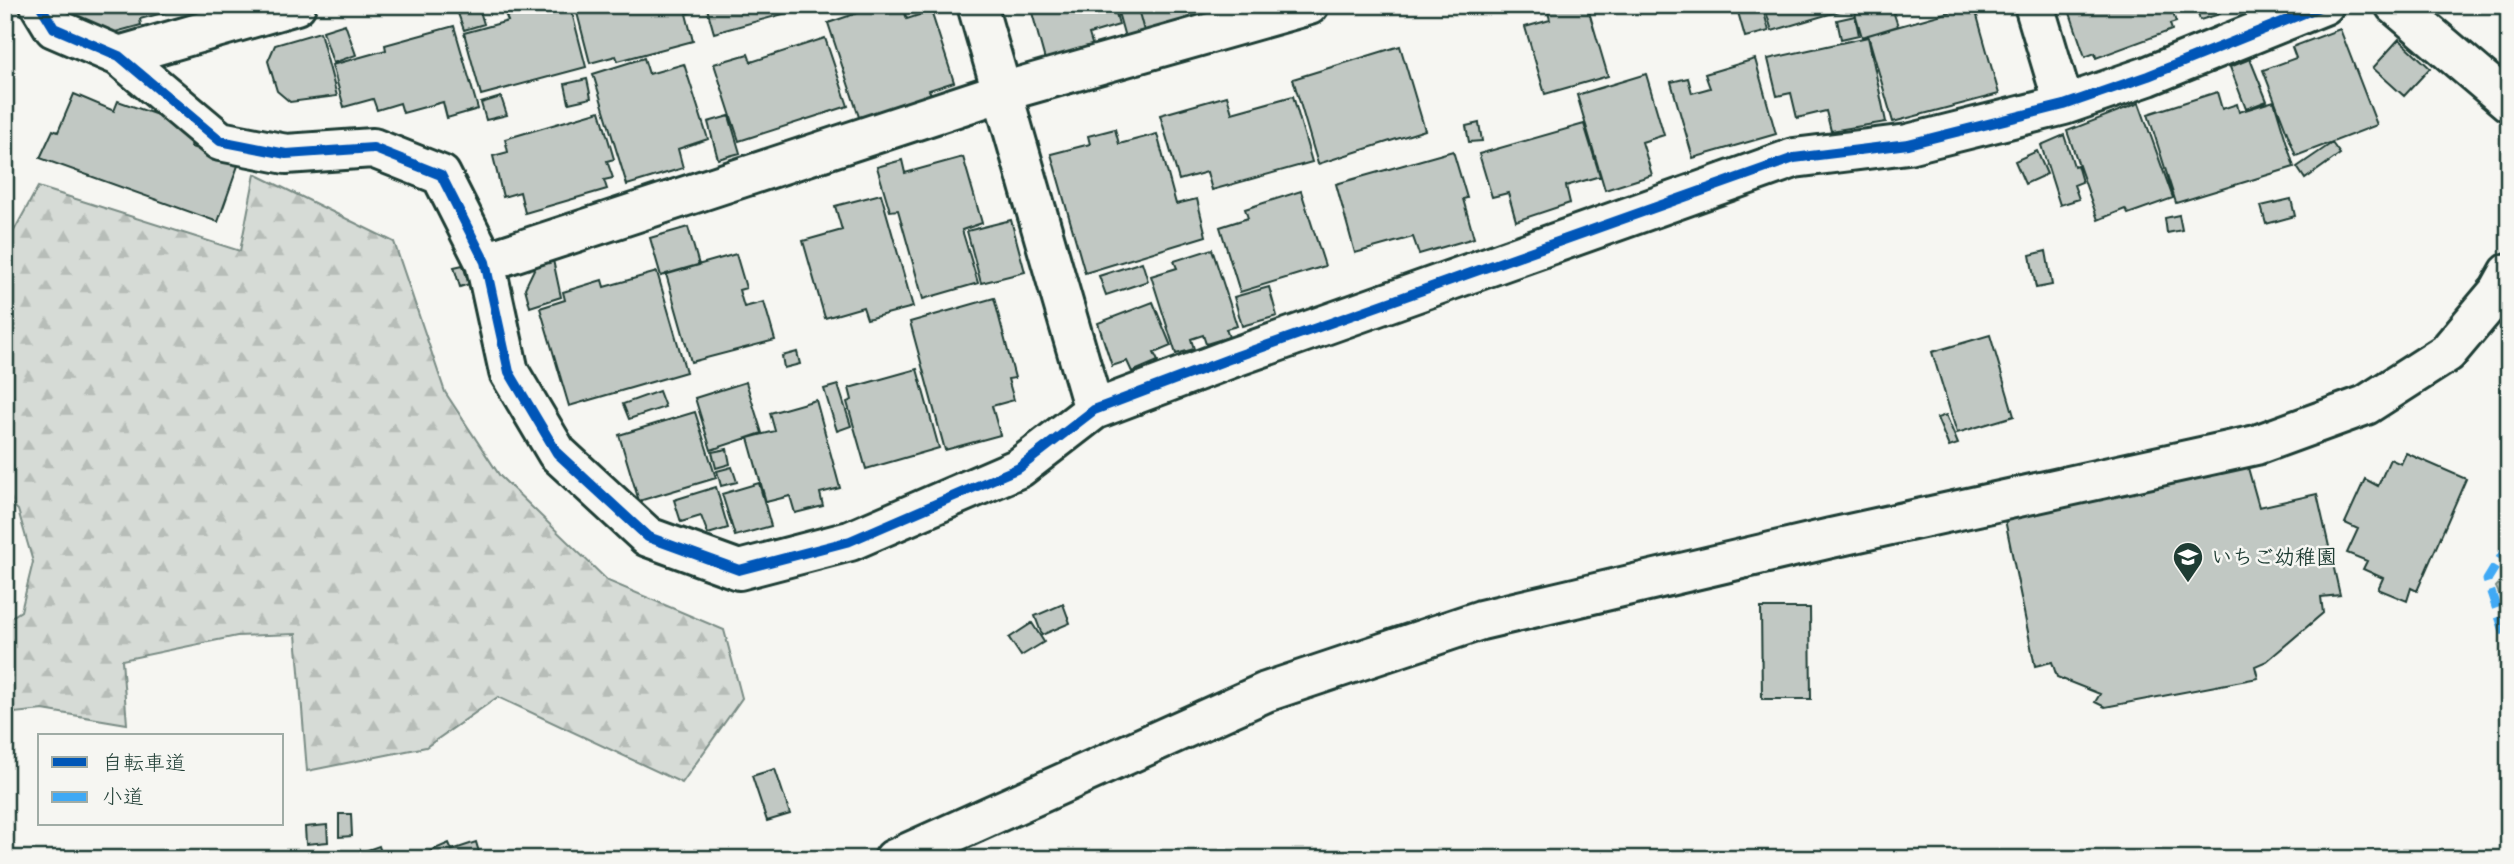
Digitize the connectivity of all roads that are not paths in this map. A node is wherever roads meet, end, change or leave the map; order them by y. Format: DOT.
graph roads {
  1 [pos="40,5"];
  2 [pos="296,5"];
  3 [pos="976,5"];
  4 [pos="1309,5"];
  5 [pos="2034,5"];
  6 [pos="2324,5"];
  7 [pos="2395,5"];
  8 [pos="119,56"];
  9 [pos="1002,92"];
  10 [pos="2509,102"];
  11 [pos="2064,104"];
  12 [pos="485,262"];
  13 [pos="2509,273"];
  14 [pos="1094,410"];
  15 [pos="894,859"];
  1 -- 8 [label="street"];
  2 -- 8 [label="street"];
  3 -- 9 [label="street"];
  4 -- 9 [label="street"];
  5 -- 11 [label="street"];
  6 -- 11 [label="street"];
  7 -- 10 [label="street"];
  8 -- 12 [label="street"];
  9 -- 12 [label="street"];
  9 -- 14 [label="street"];
  11 -- 14 [label="street"];
  12 -- 14 [label="street"];
  13 -- 15 [label="street"];
}
